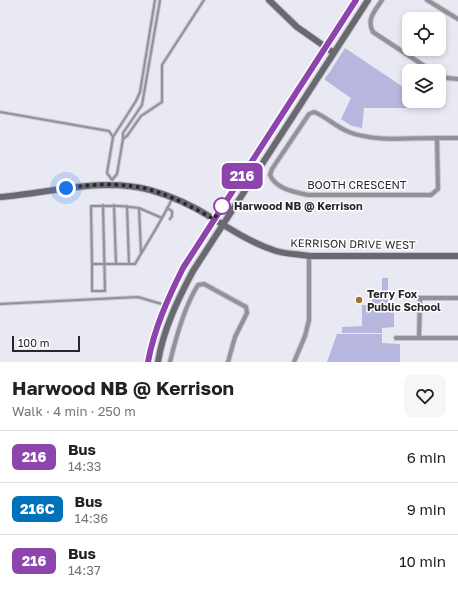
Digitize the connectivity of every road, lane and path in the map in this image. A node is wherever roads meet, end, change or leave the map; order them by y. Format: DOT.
graph roads {
  1 [pos="155,0"];
  2 [pos="160,0"];
  3 [pos="204,0"];
  4 [pos="269,0"];
  5 [pos="356,0"];
  6 [pos="368,0"];
  7 [pos="382,0"];
  8 [pos="427,0"];
  9 [pos="458,19"];
  10 [pos="325,47"];
  11 [pos="334,53"];
  12 [pos="421,64"];
  13 [pos="446,78"];
  14 [pos="458,79"];
  15 [pos="0,112"];
  16 [pos="113,137"];
  17 [pos="438,138"];
  18 [pos="458,138"];
  19 [pos="123,139"];
  20 [pos="0,197"];
  21 [pos="172,198"];
  22 [pos="102,205"];
  23 [pos="114,205"];
  24 [pos="127,206"];
  25 [pos="139,208"];
  26 [pos="167,208"];
  27 [pos="162,218"];
  28 [pos="170,219"];
  29 [pos="214,219"];
  30 [pos="222,224"];
  31 [pos="141,253"];
  32 [pos="309,256"];
  33 [pos="458,256"];
  34 [pos="92,264"];
  35 [pos="103,264"];
  36 [pos="116,264"];
  37 [pos="129,264"];
  38 [pos="458,298"];
  39 [pos="0,304"];
  40 [pos="166,305"];
  41 [pos="396,338"];
  42 [pos="419,338"];
  43 [pos="458,338"];
  44 [pos="148,362"];
  45 [pos="158,362"];
  46 [pos="170,362"];
  47 [pos="228,362"];
  48 [pos="294,362"];
  1 -- 16 [label="lane"];
  2 -- 19 [label="lane"];
  3 -- 19 [label="lane"];
  4 -- 10 [label="main road"];
  5 -- 10 [label="main road"];
  6 -- 11 [label="main road"];
  7 -- 12 [label="street"];
  8 -- 9 [label="street"];
  10 -- 11 [label="main road"];
  10 -- 29 [label="main road"];
  11 -- 30 [label="main road"];
  13 -- 14 [label="street"];
  15 -- 16 [label="lane"];
  16 -- 19 [label="lane"];
  17 -- 17 [label="street, BOOTH CRESCENT"];
  17 -- 18 [label="street, BOOTH CRESCENT"];
  20 -- 21 [label="main road, KERRISON DRIVE WEST"];
  21 -- 26 [label="lane"];
  21 -- 29 [label="main road, KERRISON DRIVE WEST"];
  22 -- 23 [label="lane"];
  22 -- 34 [label="lane"];
  22 -- 35 [label="lane"];
  23 -- 24 [label="lane"];
  23 -- 36 [label="lane"];
  24 -- 25 [label="lane"];
  24 -- 37 [label="lane"];
  25 -- 27 [label="lane"];
  25 -- 31 [label="lane"];
  26 -- 27 [label="lane"];
  26 -- 28 [label="lane"];
  27 -- 31 [label="lane"];
  29 -- 30 [label="main road, KERRISON DRIVE WEST"];
  29 -- 40 [label="main road"];
  30 -- 32 [label="main road, KERRISON DRIVE WEST"];
  30 -- 45 [label="main road"];
  31 -- 37 [label="lane"];
  32 -- 33 [label="main road, KERRISON DRIVE WEST"];
  32 -- 48 [label="street"];
  34 -- 35 [label="lane"];
  34 -- 35 [label="lane"];
  35 -- 36 [label="lane"];
  36 -- 37 [label="lane"];
  38 -- 42 [label="street"];
  39 -- 40 [label="lane"];
  40 -- 44 [label="main road"];
  41 -- 42 [label="street"];
  42 -- 43 [label="street"];
  46 -- 47 [label="street"];
}
